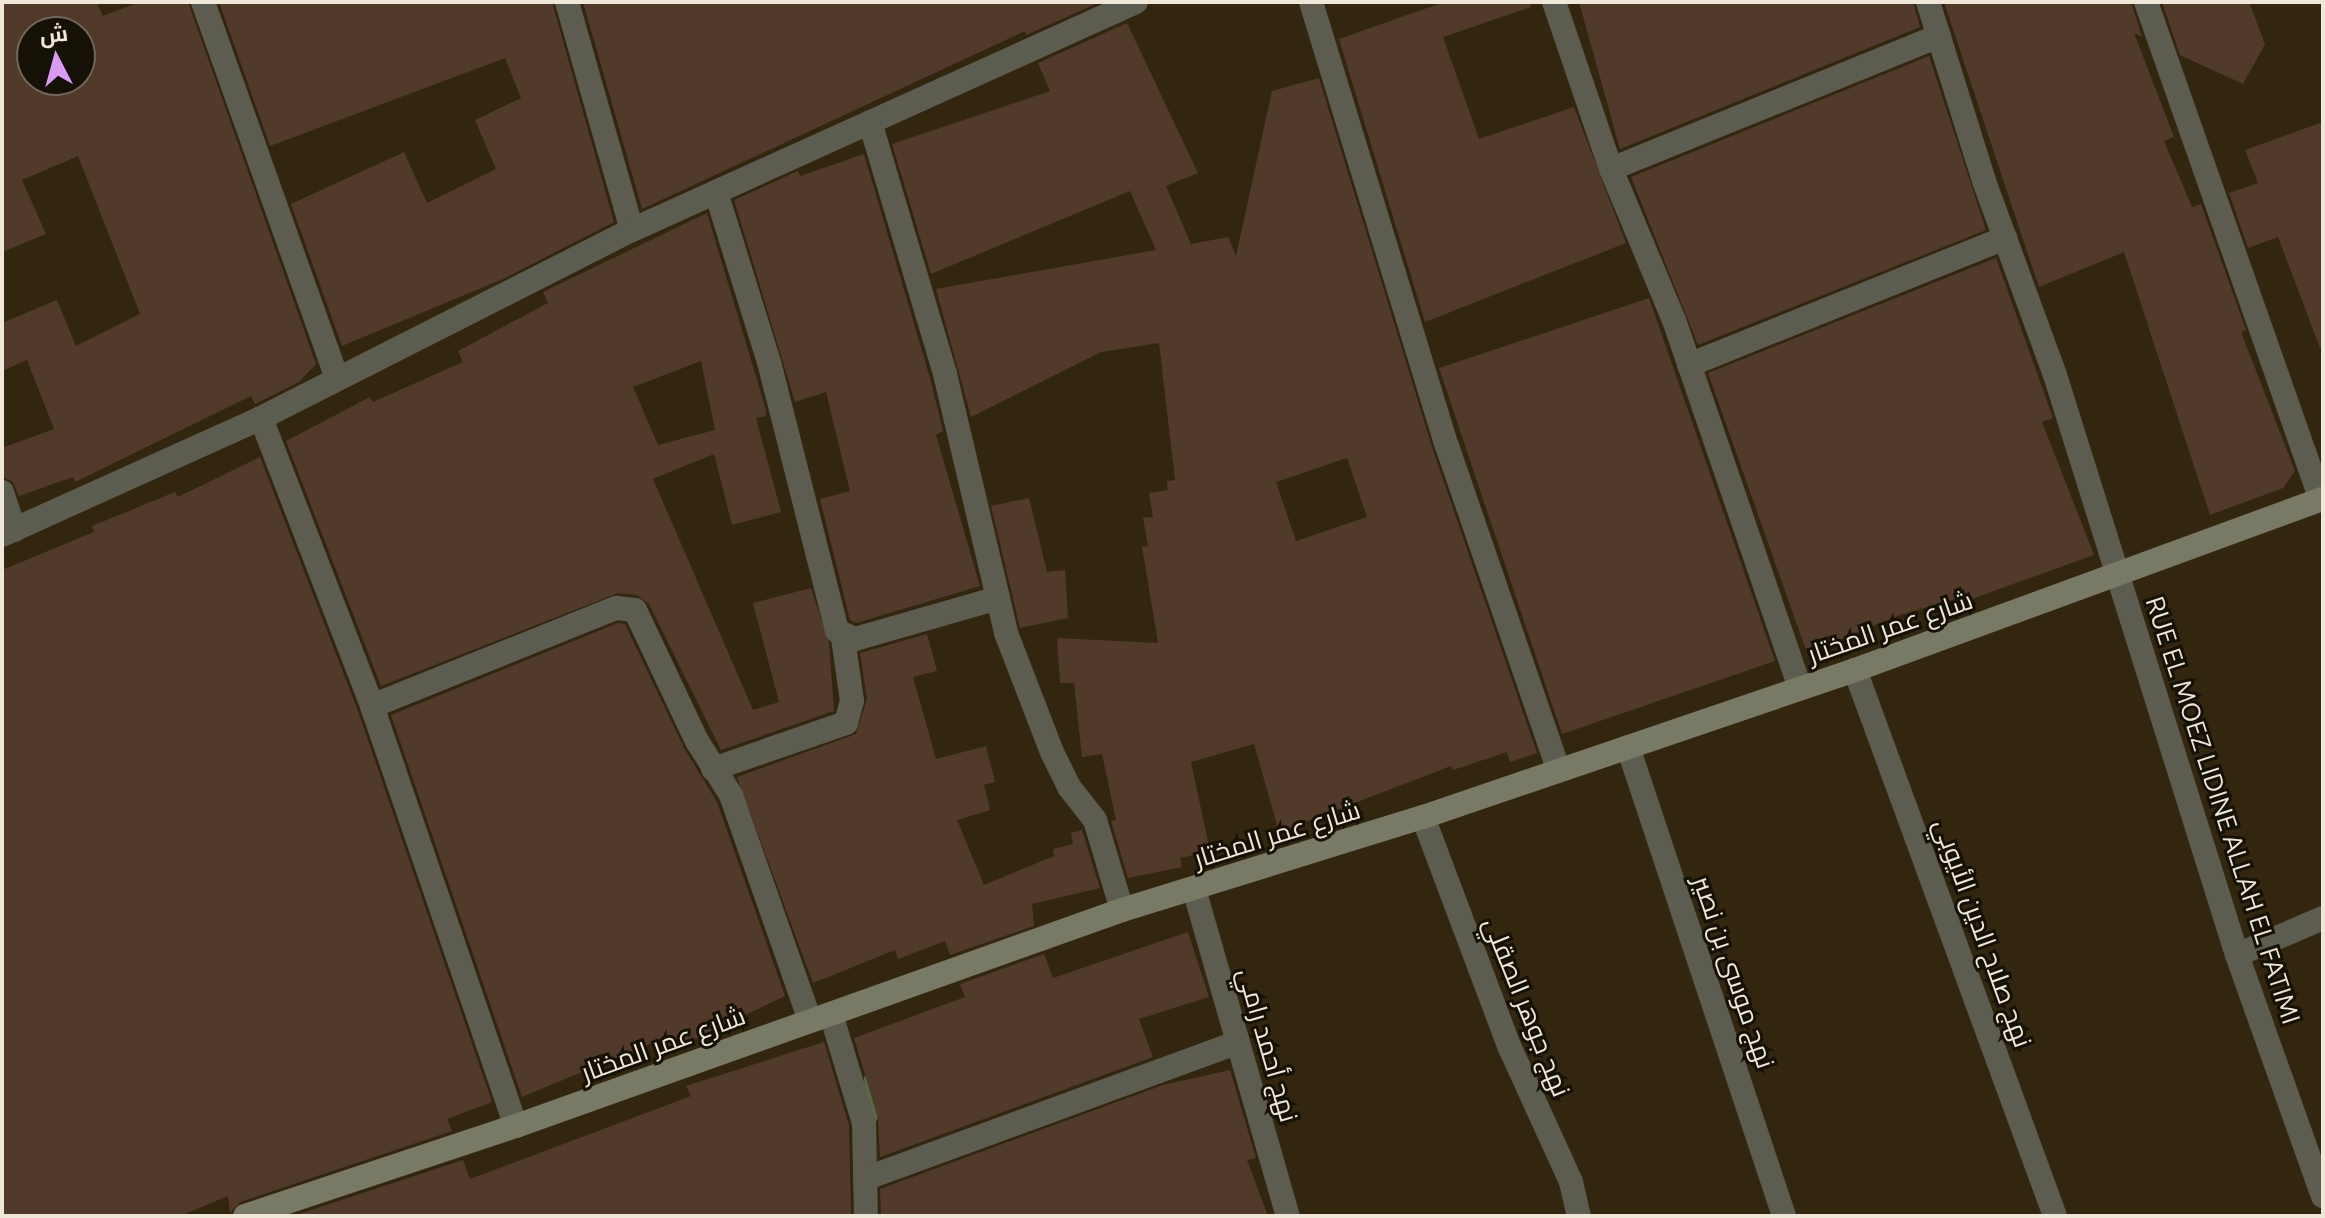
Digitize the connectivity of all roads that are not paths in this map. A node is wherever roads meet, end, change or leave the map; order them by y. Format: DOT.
graph roads {
  1 [pos="203,2"];
  2 [pos="567,2"];
  3 [pos="1136,2"];
  4 [pos="1311,2"];
  5 [pos="1554,2"];
  6 [pos="1928,2"];
  7 [pos="2146,2"];
  8 [pos="1109,7"];
  9 [pos="1939,36"];
  10 [pos="870,122"];
  11 [pos="1611,169"];
  12 [pos="716,192"];
  13 [pos="632,230"];
  14 [pos="2005,238"];
  15 [pos="1689,365"];
  16 [pos="337,378"];
  17 [pos="261,418"];
  18 [pos="2,492"];
  19 [pos="2322,502"];
  20 [pos="8,532"];
  21 [pos="2119,578"];
  22 [pos="998,598"];
  23 [pos="843,638"];
  24 [pos="1855,670"];
  25 [pos="1799,686"];
  26 [pos="372,706"];
  27 [pos="1628,747"];
  28 [pos="713,769"];
  29 [pos="1558,769"];
  30 [pos="1423,817"];
  31 [pos="1194,889"];
  32 [pos="1122,910"];
  33 [pos="2323,918"];
  34 [pos="2237,955"];
  35 [pos="821,1017"];
  36 [pos="1238,1042"];
  37 [pos="516,1126"];
  38 [pos="867,1178"];
  39 [pos="2323,1196"];
  40 [pos="1789,1213"];
  41 [pos="245,1216"];
  42 [pos="866,1216"];
  43 [pos="1288,1216"];
  44 [pos="1579,1216"];
  45 [pos="2055,1216"];
  1 -- 16 [label="street"];
  2 -- 13 [label="street"];
  3 -- 8 [label="street"];
  4 -- 29 [label="street"];
  5 -- 11 [label="street"];
  6 -- 9 [label="street, RUE EL MOEZ LIDINE ALLAH EL FATIMI"];
  7 -- 19 [label="street"];
  8 -- 10 [label="street"];
  9 -- 11 [label="street"];
  9 -- 14 [label="street, RUE EL MOEZ LIDINE ALLAH EL FATIMI"];
  10 -- 12 [label="street"];
  10 -- 22 [label="street"];
  11 -- 15 [label="street"];
  12 -- 13 [label="street"];
  12 -- 23 [label="street"];
  13 -- 16 [label="street"];
  14 -- 15 [label="street"];
  14 -- 21 [label="street, RUE EL MOEZ LIDINE ALLAH EL FATIMI"];
  15 -- 25 [label="street"];
  16 -- 17 [label="street"];
  17 -- 20 [label="street"];
  17 -- 26 [label="street"];
  18 -- 20 [label="street"];
  19 -- 21 [label="street, شارع عمر المختار"];
  21 -- 24 [label="street, شارع عمر المختار"];
  21 -- 34 [label="street, RUE EL MOEZ LIDINE ALLAH EL FATIMI"];
  22 -- 23 [label="street"];
  22 -- 32 [label="street"];
  23 -- 28 [label="street"];
  24 -- 25 [label="street, شارع عمر المختار"];
  24 -- 45 [label="street, نهج صلاح الدين الأيوبي"];
  25 -- 27 [label="street, شارع عمر المختار"];
  26 -- 28 [label="street"];
  26 -- 37 [label="street"];
  27 -- 29 [label="street, شارع عمر المختار"];
  27 -- 40 [label="street, نهج موسى بن نصير"];
  28 -- 35 [label="street"];
  29 -- 30 [label="street, شارع عمر المختار"];
  30 -- 31 [label="street, شارع عمر المختار"];
  30 -- 44 [label="street, نهج جوهر الصقلي"];
  31 -- 32 [label="street, شارع عمر المختار"];
  31 -- 36 [label="street, نهج أحمد رامي"];
  32 -- 35 [label="street, شارع عمر المختار"];
  33 -- 34 [label="street"];
  34 -- 39 [label="street, RUE EL MOEZ LIDINE ALLAH EL FATIMI"];
  35 -- 37 [label="street, شارع عمر المختار"];
  35 -- 38 [label="street"];
  36 -- 38 [label="street"];
  36 -- 43 [label="street, نهج أحمد رامي"];
  37 -- 41 [label="street, شارع عمر المختار"];
  38 -- 42 [label="street"];
}
